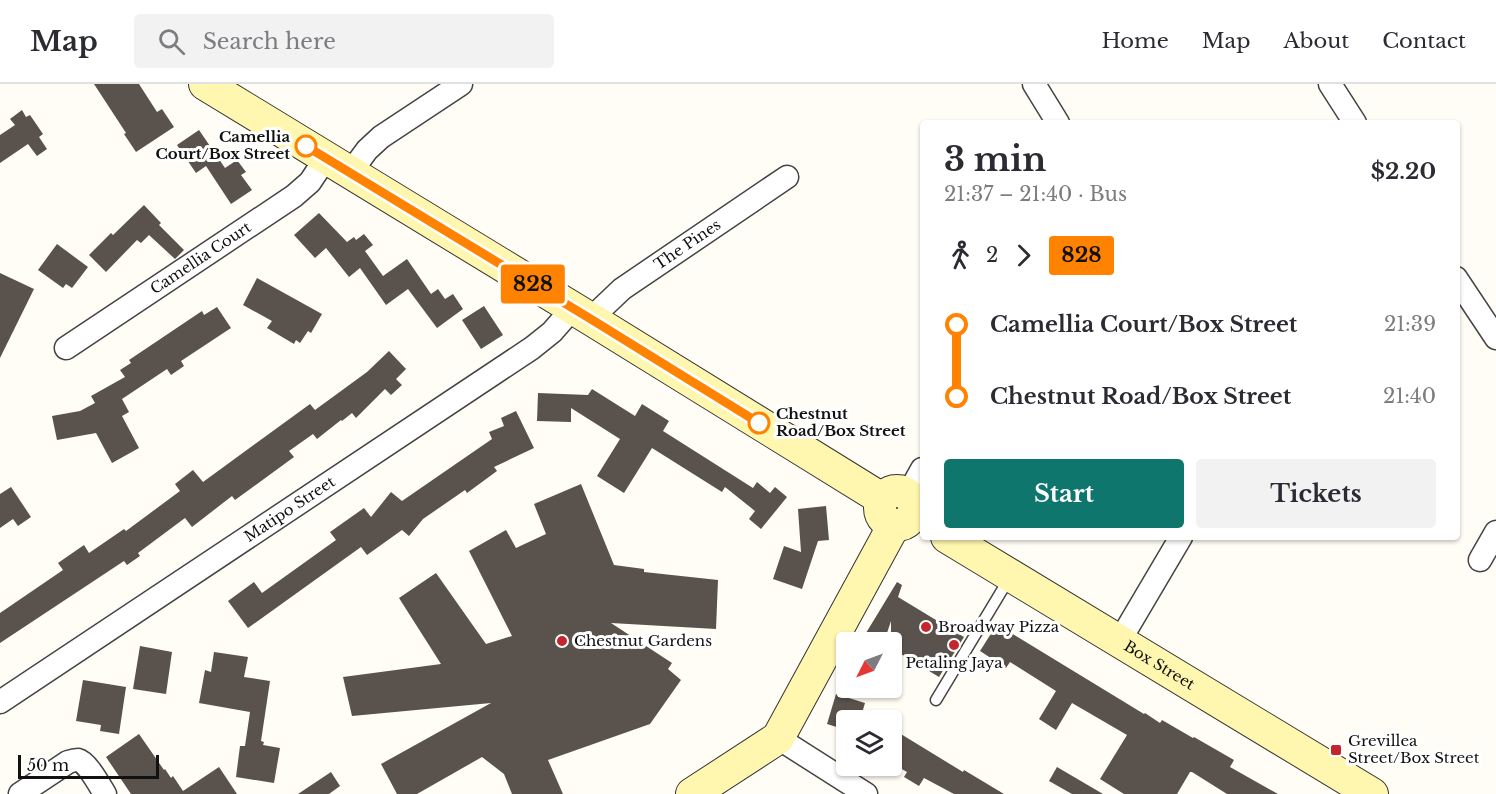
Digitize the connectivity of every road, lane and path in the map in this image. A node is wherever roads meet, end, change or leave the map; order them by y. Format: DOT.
graph roads {
  1 [pos="205,84"];
  2 [pos="461,84"];
  3 [pos="1034,84"];
  4 [pos="1330,84"];
  5 [pos="1056,120"];
  6 [pos="1353,120"];
  7 [pos="338,165"];
  8 [pos="787,177"];
  9 [pos="1460,284"];
  10 [pos="583,314"];
  11 [pos="1496,338"];
  12 [pos="66,348"];
  13 [pos="907,504"];
  14 [pos="1496,532"];
  15 [pos="952,540"];
  16 [pos="1179,540"];
  17 [pos="1480,560"];
  18 [pos="1011,576"];
  19 [pos="1119,642"];
  20 [pos="2,697"];
  21 [pos="936,700"];
  22 [pos="778,738"];
  23 [pos="1364,792"];
  24 [pos="20,794"];
  25 [pos="105,794"];
  26 [pos="692,794"];
  27 [pos="866,794"];
  1 -- 7 [label="main road"];
  2 -- 7 [label="street, Camellia Court"];
  3 -- 5 [label="street"];
  4 -- 6 [label="street"];
  7 -- 10 [label="main road"];
  7 -- 12 [label="street, Camellia Court"];
  8 -- 10 [label="street, The Pines"];
  9 -- 11 [label="street"];
  10 -- 13 [label="main road"];
  10 -- 20 [label="street, Matipo Street"];
  13 -- 22 [label="main road"];
  14 -- 17 [label="street"];
  15 -- 18 [label="main road, Box Street"];
  16 -- 19 [label="street"];
  18 -- 19 [label="main road, Box Street"];
  18 -- 21 [label="lane"];
  19 -- 23 [label="main road, Box Street"];
  22 -- 26 [label="main road"];
  22 -- 27 [label="street"];
  24 -- 25 [label="street"];
}
